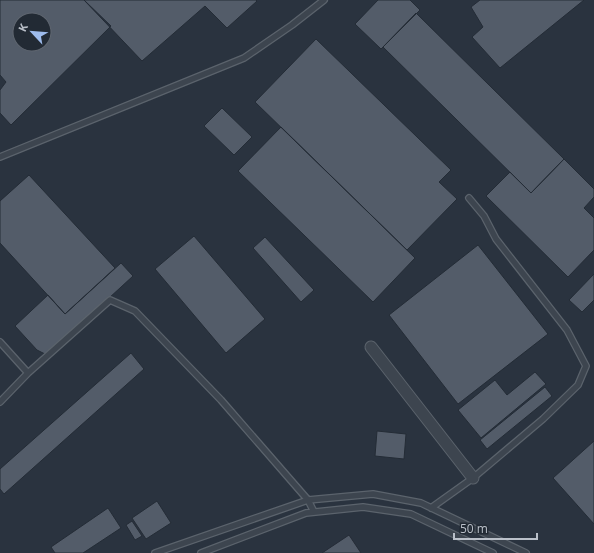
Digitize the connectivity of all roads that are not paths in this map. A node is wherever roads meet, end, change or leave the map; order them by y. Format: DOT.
graph roads {
  1 [pos="324,0"];
  2 [pos="0,157"];
  3 [pos="469,198"];
  4 [pos="0,342"];
  5 [pos="371,347"];
  6 [pos="28,372"];
  7 [pos="0,402"];
  8 [pos="473,478"];
  9 [pos="308,500"];
  10 [pos="432,508"];
  11 [pos="314,512"];
  12 [pos="155,553"];
  13 [pos="201,553"];
  14 [pos="493,553"];
  15 [pos="526,553"];
  1 -- 2 [label="lane"];
  3 -- 8 [label="lane"];
  4 -- 6 [label="lane"];
  5 -- 8 [label="street"];
  6 -- 7 [label="lane"];
  6 -- 9 [label="lane"];
  8 -- 10 [label="lane"];
  9 -- 10 [label="lane"];
  9 -- 11 [label="lane"];
  9 -- 12 [label="lane"];
  10 -- 15 [label="lane"];
  11 -- 13 [label="lane"];
  11 -- 14 [label="lane"];
}
